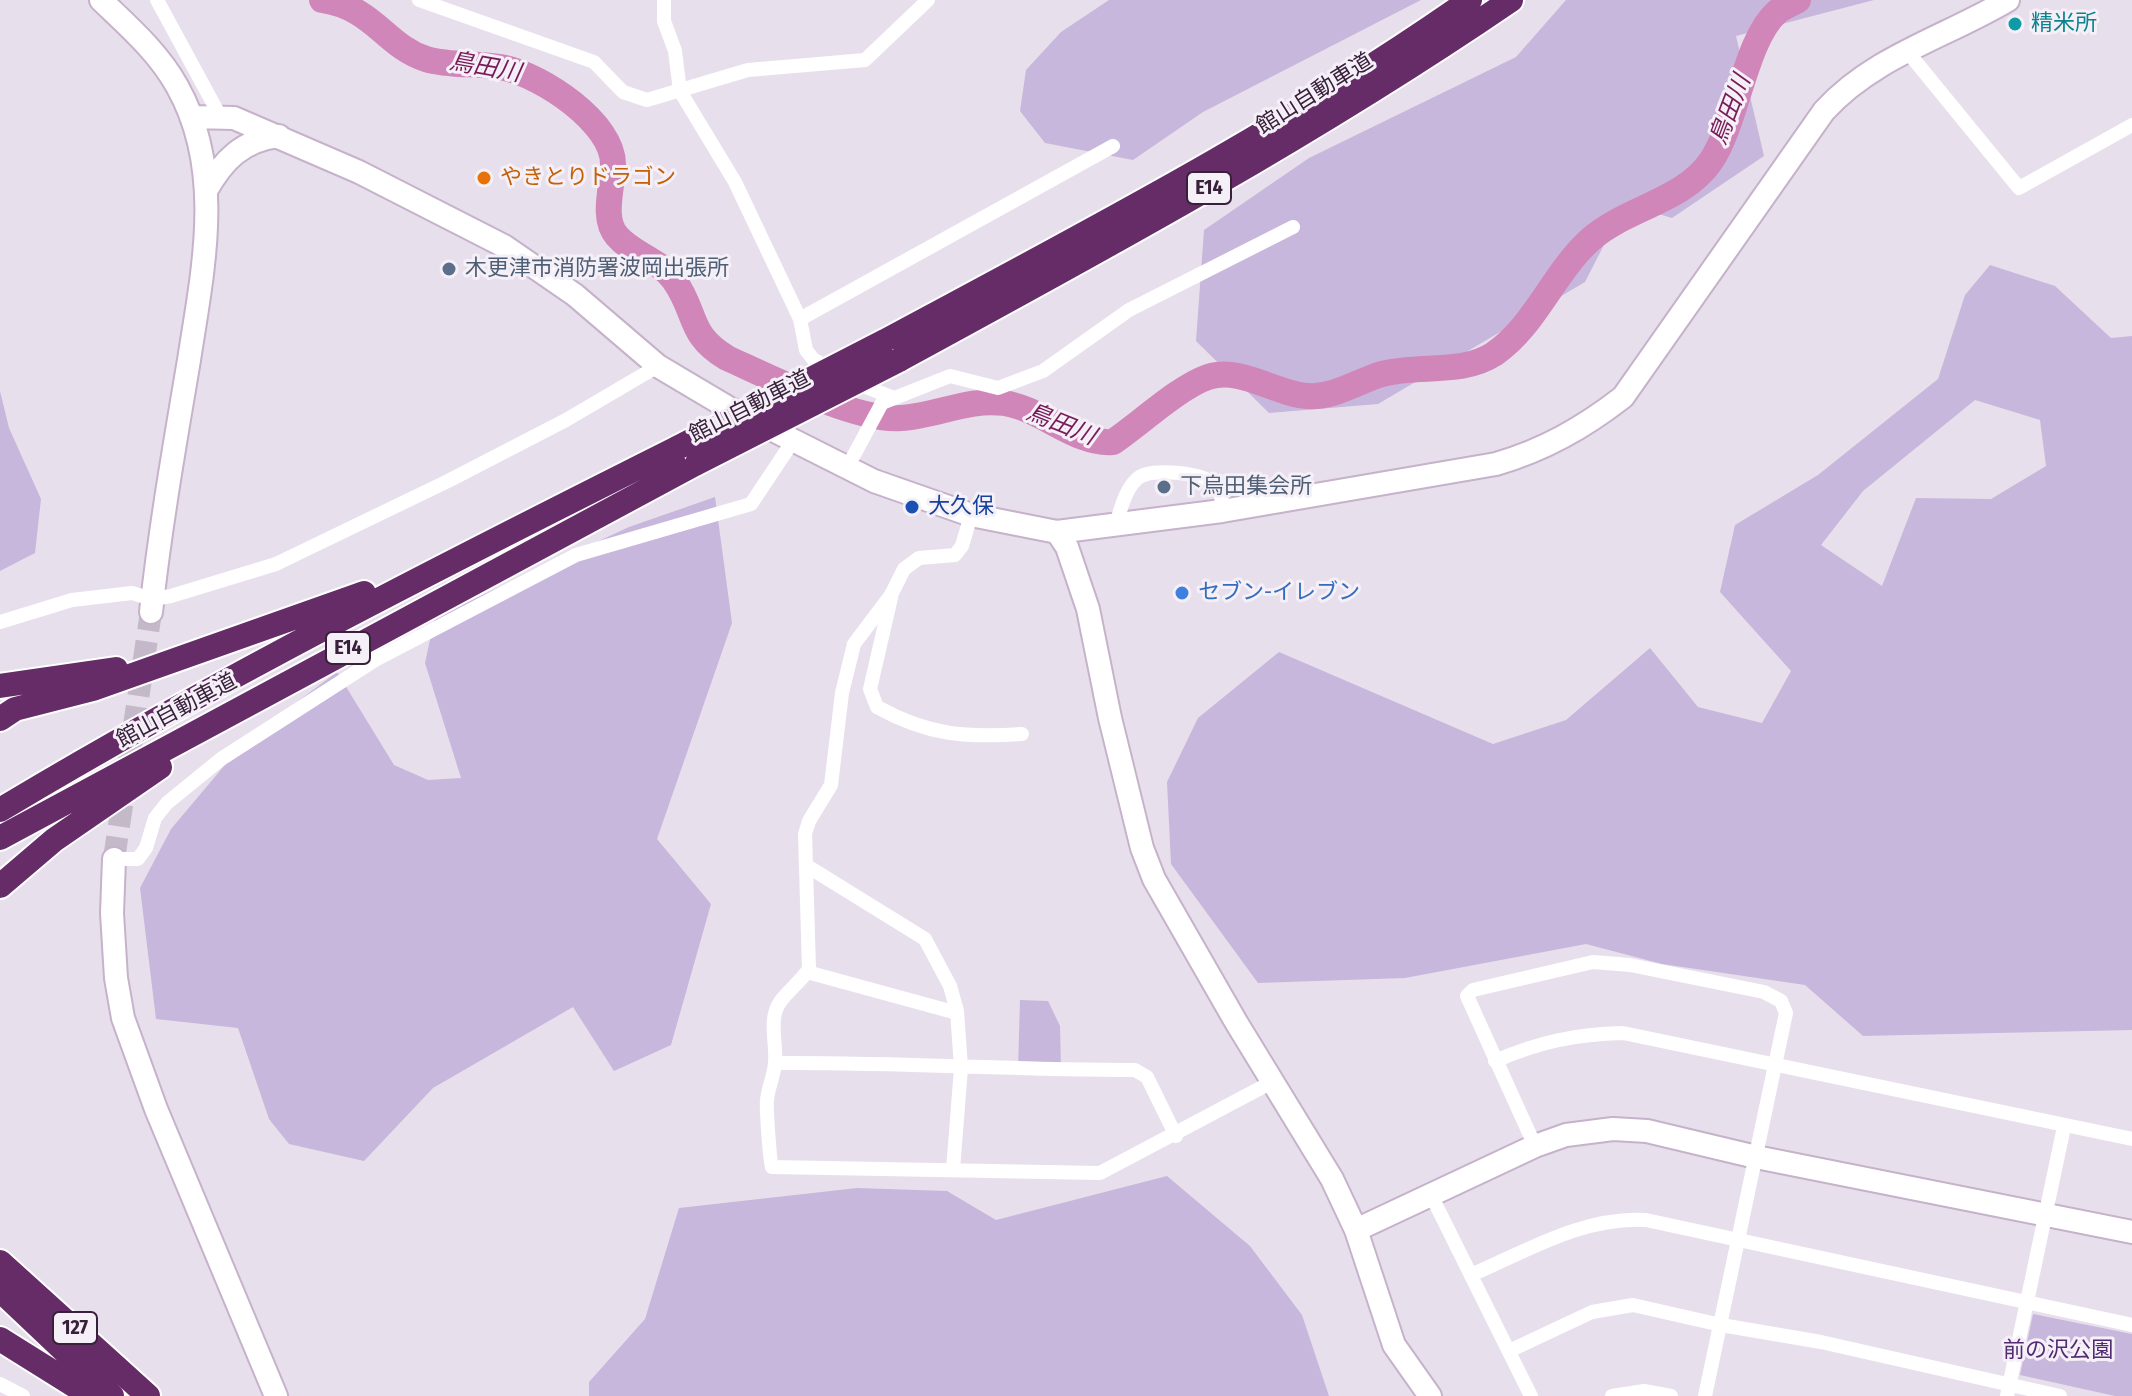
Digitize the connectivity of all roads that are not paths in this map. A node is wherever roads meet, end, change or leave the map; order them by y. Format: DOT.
graph roads {
  1 [pos="101,0"];
  2 [pos="157,0"];
  3 [pos="419,0"];
  4 [pos="664,0"];
  5 [pos="928,0"];
  6 [pos="1470,0"];
  7 [pos="1511,0"];
  8 [pos="2008,0"];
  9 [pos="1907,51"];
  10 [pos="680,91"];
  11 [pos="220,116"];
  12 [pos="191,117"];
  13 [pos="2132,125"];
  14 [pos="280,136"];
  15 [pos="1113,146"];
  16 [pos="206,191"];
  17 [pos="1293,227"];
  18 [pos="800,319"];
  19 [pos="891,351"];
  20 [pos="658,366"];
  21 [pos="894,398"];
  22 [pos="793,441"];
  23 [pos="688,455"];
  24 [pos="649,462"];
  25 [pos="847,468"];
  26 [pos="1222,511"];
  27 [pos="971,515"];
  28 [pos="1116,524"];
  29 [pos="1057,532"];
  30 [pos="891,595"];
  31 [pos="151,605"];
  32 [pos="0,622"];
  33 [pos="220,646"];
  34 [pos="348,648"];
  35 [pos="0,686"];
  36 [pos="0,719"];
  37 [pos="1022,734"];
  38 [pos="0,810"];
  39 [pos="0,838"];
  40 [pos="54,840"];
  41 [pos="114,859"];
  42 [pos="807,866"];
  43 [pos="0,879"];
  44 [pos="0,886"];
  45 [pos="807,972"];
  46 [pos="957,1013"];
  47 [pos="1495,1061"];
  48 [pos="775,1063"];
  49 [pos="1773,1064"];
  50 [pos="961,1068"];
  51 [pos="1272,1082"];
  52 [pos="2064,1127"];
  53 [pos="1176,1136"];
  54 [pos="2132,1139"];
  55 [pos="1535,1146"];
  56 [pos="1756,1157"];
  57 [pos="953,1170"];
  58 [pos="1431,1195"];
  59 [pos="2045,1212"];
  60 [pos="1356,1230"];
  61 [pos="2132,1232"];
  62 [pos="0,1242"];
  63 [pos="1738,1242"];
  64 [pos="0,1262"];
  65 [pos="1471,1275"];
  66 [pos="24,1284"];
  67 [pos="0,1290"];
  68 [pos="2027,1302"];
  69 [pos="1721,1325"];
  70 [pos="2132,1325"];
  71 [pos="0,1339"];
  72 [pos="1509,1351"];
  73 [pos="0,1384"];
  74 [pos="2008,1391"];
  75 [pos="23,1396"];
  76 [pos="91,1396"];
  77 [pos="112,1396"];
  78 [pos="148,1396"];
  79 [pos="276,1396"];
  80 [pos="1430,1396"];
  81 [pos="1531,1396"];
  82 [pos="1612,1396"];
  83 [pos="1671,1396"];
  84 [pos="1705,1396"];
  85 [pos="2060,1396"];
  1 -- 12 [label="street"];
  2 -- 11 [label="street"];
  3 -- 10 [label="street"];
  4 -- 10 [label="street"];
  5 -- 10 [label="street"];
  6 -- 19 [label="highway, 館山自動車道 / E14"];
  7 -- 19 [label="highway, 館山自動車道 / E14"];
  8 -- 9 [label="street"];
  9 -- 13 [label="street"];
  9 -- 26 [label="street"];
  10 -- 18 [label="street"];
  11 -- 12 [label="street"];
  11 -- 14 [label="street"];
  12 -- 16 [label="street"];
  14 -- 16 [label="street"];
  14 -- 20 [label="street"];
  15 -- 18 [label="street"];
  16 -- 31 [label="street"];
  17 -- 21 [label="street"];
  18 -- 21 [label="street"];
  19 -- 23 [label="highway, 館山自動車道 / E14, bridge"];
  20 -- 22 [label="street"];
  20 -- 31 [label="street"];
  21 -- 25 [label="street"];
  22 -- 25 [label="street"];
  22 -- 41 [label="street"];
  23 -- 24 [label="highway, 館山自動車道 / E14"];
  23 -- 34 [label="highway, 館山自動車道 / E14"];
  24 -- 33 [label="highway"];
  24 -- 38 [label="highway, 館山自動車道 / E14"];
  25 -- 27 [label="street"];
  26 -- 28 [label="street"];
  26 -- 28 [label="street"];
  27 -- 29 [label="street"];
  27 -- 30 [label="street"];
  28 -- 29 [label="street"];
  29 -- 51 [label="street"];
  30 -- 37 [label="street"];
  30 -- 42 [label="street"];
  31 -- 32 [label="street"];
  33 -- 35 [label="highway"];
  33 -- 36 [label="highway"];
  34 -- 39 [label="highway, 館山自動車道 / E14"];
  34 -- 40 [label="highway"];
  40 -- 43 [label="highway"];
  40 -- 44 [label="highway"];
  41 -- 79 [label="street"];
  42 -- 45 [label="street"];
  42 -- 46 [label="street"];
  45 -- 46 [label="street"];
  45 -- 48 [label="street"];
  46 -- 50 [label="street"];
  47 -- 49 [label="street"];
  47 -- 49 [label="street"];
  47 -- 55 [label="street"];
  48 -- 50 [label="street"];
  48 -- 57 [label="street"];
  49 -- 52 [label="street"];
  49 -- 56 [label="street"];
  50 -- 53 [label="street"];
  50 -- 57 [label="street"];
  51 -- 53 [label="street"];
  51 -- 60 [label="street"];
  52 -- 54 [label="street"];
  52 -- 59 [label="street"];
  53 -- 57 [label="street"];
  55 -- 56 [label="street"];
  55 -- 58 [label="street"];
  56 -- 59 [label="street"];
  56 -- 63 [label="street"];
  58 -- 60 [label="street"];
  58 -- 65 [label="street"];
  59 -- 61 [label="street"];
  59 -- 68 [label="street"];
  60 -- 80 [label="street"];
  62 -- 66 [label="highway"];
  63 -- 65 [label="street"];
  63 -- 68 [label="street"];
  63 -- 69 [label="street"];
  64 -- 66 [label="highway, 127"];
  65 -- 72 [label="street"];
  66 -- 78 [label="highway, 127"];
  67 -- 77 [label="highway, 127"];
  68 -- 70 [label="street"];
  68 -- 74 [label="street"];
  69 -- 72 [label="street"];
  69 -- 74 [label="street"];
  69 -- 84 [label="street"];
  71 -- 76 [label="highway"];
  72 -- 81 [label="street"];
  73 -- 75 [label="street"];
  74 -- 85 [label="street"];
  82 -- 83 [label="street"];
}
